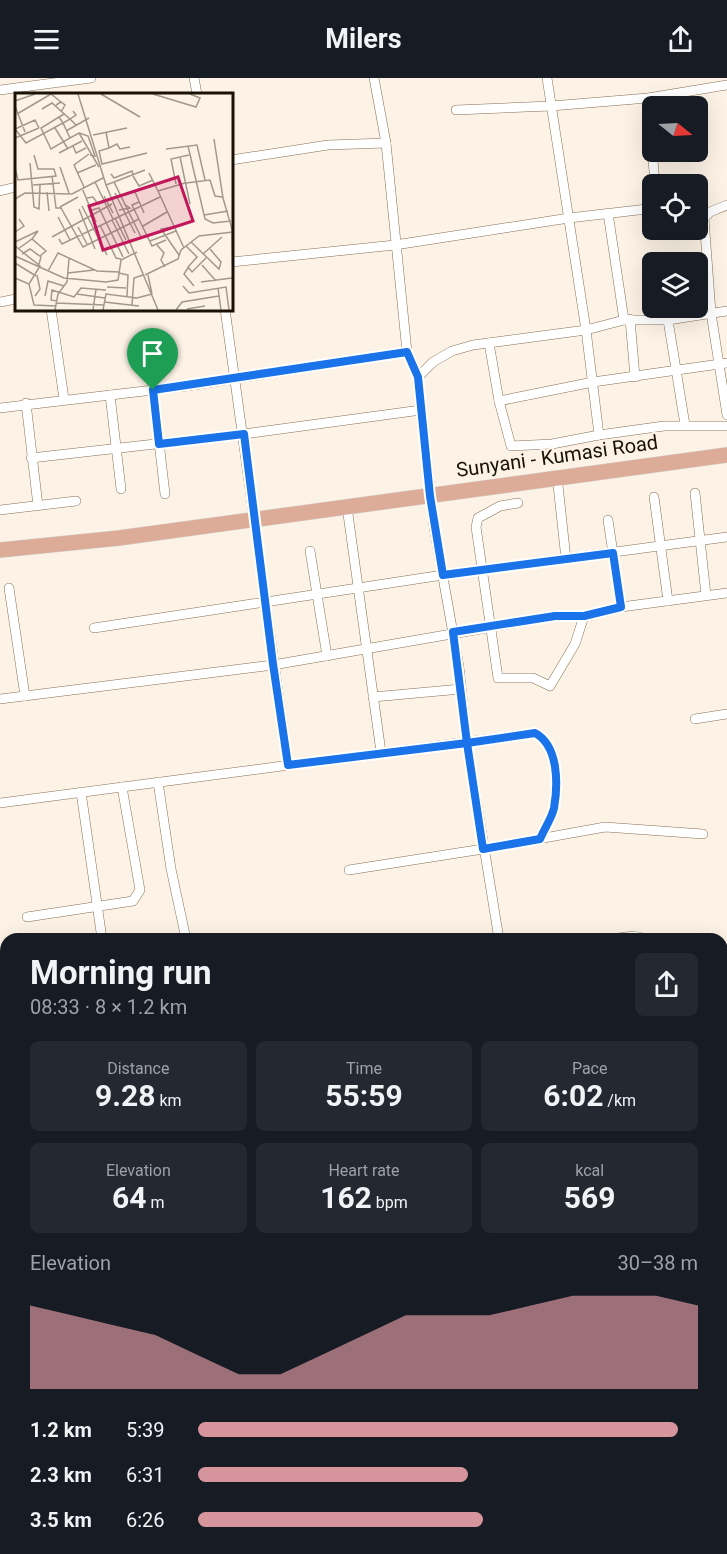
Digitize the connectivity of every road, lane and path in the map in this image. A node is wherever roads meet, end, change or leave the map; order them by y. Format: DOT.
graph roads {
  1 [pos="90,78"];
  2 [pos="194,78"];
  3 [pos="374,78"];
  4 [pos="547,78"];
  5 [pos="727,85"];
  6 [pos="0,90"];
  7 [pos="197,93"];
  8 [pos="660,96"];
  9 [pos="642,98"];
  10 [pos="551,106"];
  11 [pos="456,110"];
  12 [pos="386,143"];
  13 [pos="232,160"];
  14 [pos="15,187"];
  15 [pos="0,191"];
  16 [pos="727,205"];
  17 [pos="642,210"];
  18 [pos="608,213"];
  19 [pos="569,218"];
  20 [pos="395,245"];
  21 [pos="232,262"];
  22 [pos="15,299"];
  23 [pos="0,302"];
  24 [pos="51,310"];
  25 [pos="225,310"];
  26 [pos="727,311"];
  27 [pos="711,313"];
  28 [pos="627,320"];
  29 [pos="668,320"];
  30 [pos="586,330"];
  31 [pos="489,342"];
  32 [pos="407,352"];
  33 [pos="724,364"];
  34 [pos="678,370"];
  35 [pos="418,377"];
  36 [pos="635,377"];
  37 [pos="235,379"];
  38 [pos="593,382"];
  39 [pos="153,390"];
  40 [pos="110,395"];
  41 [pos="64,399"];
  42 [pos="499,401"];
  43 [pos="26,403"];
  44 [pos="0,408"];
  45 [pos="421,410"];
  46 [pos="727,415"];
  47 [pos="686,425"];
  48 [pos="727,426"];
  49 [pos="244,434"];
  50 [pos="599,435"];
  51 [pos="159,444"];
  52 [pos="118,448"];
  53 [pos="727,455"];
  54 [pos="31,458"];
  55 [pos="557,476"];
  56 [pos="121,489"];
  57 [pos="695,493"];
  58 [pos="165,494"];
  59 [pos="430,496"];
  60 [pos="654,497"];
  61 [pos="76,501"];
  62 [pos="518,503"];
  63 [pos="38,506"];
  64 [pos="347,507"];
  65 [pos="0,510"];
  66 [pos="255,519"];
  67 [pos="608,520"];
  68 [pos="727,537"];
  69 [pos="701,540"];
  70 [pos="660,546"];
  71 [pos="0,550"];
  72 [pos="310,551"];
  73 [pos="613,553"];
  74 [pos="566,559"];
  75 [pos="483,570"];
  76 [pos="443,575"];
  77 [pos="9,588"];
  78 [pos="358,590"];
  79 [pos="727,593"];
  80 [pos="706,595"];
  81 [pos="317,596"];
  82 [pos="668,601"];
  83 [pos="265,603"];
  84 [pos="621,607"];
  85 [pos="584,616"];
  86 [pos="490,627"];
  87 [pos="94,628"];
  88 [pos="453,632"];
  89 [pos="367,649"];
  90 [pos="327,656"];
  91 [pos="273,664"];
  92 [pos="461,689"];
  93 [pos="24,696"];
  94 [pos="373,697"];
  95 [pos="0,699"];
  96 [pos="727,714"];
  97 [pos="695,719"];
  98 [pos="467,743"];
  99 [pos="381,752"];
  100 [pos="288,765"];
  101 [pos="158,782"];
  102 [pos="122,787"];
  103 [pos="81,792"];
  104 [pos="0,803"];
  105 [pos="703,834"];
  106 [pos="540,839"];
  107 [pos="483,849"];
  108 [pos="348,870"];
  109 [pos="97,905"];
  110 [pos="27,917"];
  111 [pos="101,933"];
  112 [pos="185,933"];
  113 [pos="498,933"];
  1 -- 6 [label="street"];
  2 -- 7 [label="street"];
  3 -- 12 [label="street"];
  4 -- 10 [label="street"];
  5 -- 8 [label="street"];
  9 -- 10 [label="street"];
  10 -- 11 [label="street"];
  10 -- 19 [label="street"];
  12 -- 13 [label="street"];
  12 -- 20 [label="street"];
  14 -- 15 [label="street"];
  16 -- 27 [label="street"];
  17 -- 18 [label="street"];
  18 -- 19 [label="street"];
  18 -- 28 [label="street"];
  19 -- 20 [label="street"];
  19 -- 30 [label="street"];
  20 -- 21 [label="street"];
  20 -- 32 [label="street"];
  22 -- 23 [label="street"];
  24 -- 41 [label="street"];
  25 -- 37 [label="street"];
  26 -- 27 [label="street"];
  27 -- 29 [label="street"];
  27 -- 33 [label="street"];
  28 -- 29 [label="street"];
  28 -- 30 [label="street"];
  28 -- 36 [label="street"];
  29 -- 34 [label="street"];
  30 -- 31 [label="street"];
  30 -- 38 [label="street"];
  31 -- 35 [label="street"];
  31 -- 42 [label="street"];
  32 -- 35 [label="street"];
  32 -- 37 [label="street"];
  33 -- 34 [label="street"];
  33 -- 46 [label="street"];
  34 -- 36 [label="street"];
  34 -- 47 [label="street"];
  35 -- 45 [label="street"];
  36 -- 38 [label="street"];
  37 -- 39 [label="street"];
  37 -- 49 [label="street"];
  38 -- 42 [label="street"];
  38 -- 50 [label="street"];
  39 -- 40 [label="street"];
  39 -- 51 [label="street"];
  40 -- 41 [label="street"];
  40 -- 52 [label="street"];
  41 -- 43 [label="street"];
  42 -- 50 [label="street"];
  43 -- 44 [label="street"];
  43 -- 54 [label="street"];
  45 -- 49 [label="street"];
  45 -- 59 [label="street"];
  47 -- 48 [label="street"];
  47 -- 50 [label="street"];
  49 -- 51 [label="street"];
  49 -- 66 [label="street"];
  51 -- 52 [label="street"];
  51 -- 58 [label="street"];
  52 -- 54 [label="street"];
  52 -- 56 [label="street"];
  53 -- 55 [label="main road, Sunyani - Kumasi Road"];
  54 -- 63 [label="street"];
  55 -- 59 [label="main road, Sunyani - Kumasi Road"];
  55 -- 74 [label="street"];
  57 -- 69 [label="street"];
  59 -- 64 [label="main road, Sunyani - Kumasi Road"];
  59 -- 76 [label="street"];
  60 -- 70 [label="street"];
  61 -- 63 [label="street"];
  62 -- 75 [label="street"];
  63 -- 65 [label="street"];
  64 -- 66 [label="main road, Sunyani - Kumasi Road"];
  64 -- 78 [label="street"];
  66 -- 71 [label="main road, Sunyani - Kumasi Road"];
  66 -- 83 [label="street"];
  67 -- 73 [label="street"];
  68 -- 69 [label="street"];
  69 -- 70 [label="street"];
  69 -- 80 [label="street"];
  70 -- 73 [label="street"];
  70 -- 82 [label="street"];
  72 -- 81 [label="street"];
  73 -- 74 [label="street"];
  73 -- 84 [label="street"];
  74 -- 75 [label="street"];
  75 -- 76 [label="street"];
  75 -- 86 [label="street"];
  76 -- 78 [label="street"];
  76 -- 88 [label="street"];
  77 -- 93 [label="street"];
  78 -- 81 [label="street"];
  78 -- 89 [label="street"];
  79 -- 80 [label="street"];
  80 -- 82 [label="street"];
  81 -- 83 [label="street"];
  81 -- 90 [label="street"];
  82 -- 84 [label="street"];
  83 -- 87 [label="street"];
  83 -- 91 [label="street"];
  84 -- 85 [label="street"];
  85 -- 86 [label="street"];
  85 -- 86 [label="street"];
  86 -- 88 [label="street"];
  88 -- 89 [label="street"];
  88 -- 92 [label="street"];
  89 -- 90 [label="street"];
  89 -- 94 [label="street"];
  90 -- 91 [label="street"];
  91 -- 93 [label="street"];
  91 -- 100 [label="street"];
  92 -- 94 [label="street"];
  92 -- 98 [label="street"];
  93 -- 95 [label="street"];
  94 -- 99 [label="street"];
  96 -- 97 [label="street"];
  98 -- 99 [label="street"];
  98 -- 106 [label="street"];
  98 -- 107 [label="street"];
  99 -- 100 [label="street"];
  100 -- 101 [label="street"];
  101 -- 102 [label="street"];
  101 -- 112 [label="street"];
  102 -- 103 [label="street"];
  102 -- 109 [label="street"];
  103 -- 104 [label="street"];
  103 -- 109 [label="street"];
  105 -- 106 [label="street"];
  106 -- 107 [label="street"];
  107 -- 108 [label="street"];
  107 -- 113 [label="street"];
  109 -- 110 [label="street"];
  109 -- 111 [label="street"];
}
